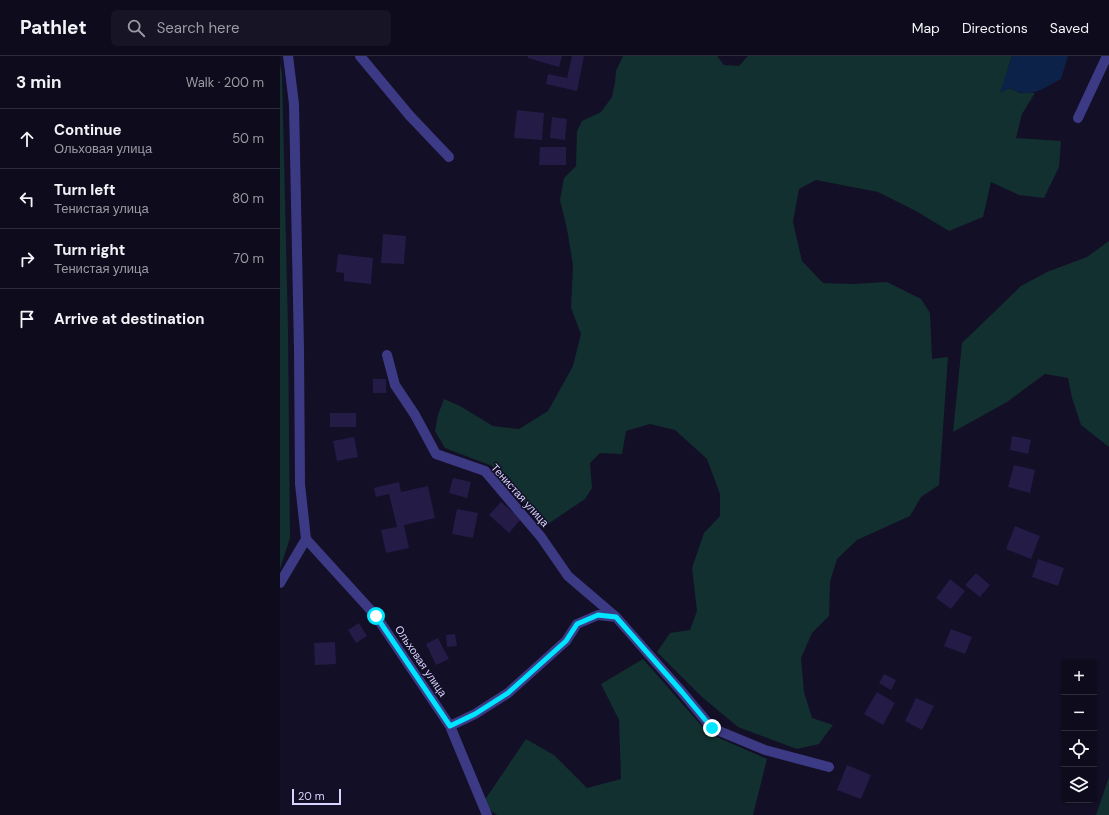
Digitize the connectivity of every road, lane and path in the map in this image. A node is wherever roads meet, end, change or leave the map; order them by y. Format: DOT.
graph roads {
  1 [pos="288,56"];
  2 [pos="360,56"];
  3 [pos="1107,56"];
  4 [pos="1078,118"];
  5 [pos="449,157"];
  6 [pos="387,355"];
  7 [pos="306,539"];
  8 [pos="280,583"];
  9 [pos="616,617"];
  10 [pos="450,726"];
  11 [pos="829,767"];
  12 [pos="487,815"];
  1 -- 7 [label="street"];
  2 -- 5 [label="street"];
  3 -- 4 [label="street"];
  6 -- 9 [label="street, Тенистая улица"];
  7 -- 8 [label="street"];
  7 -- 10 [label="street, Ольховая улица"];
  9 -- 10 [label="street"];
  9 -- 11 [label="street, Тенистая улица"];
  10 -- 12 [label="street, Ольховая улица"];
}
